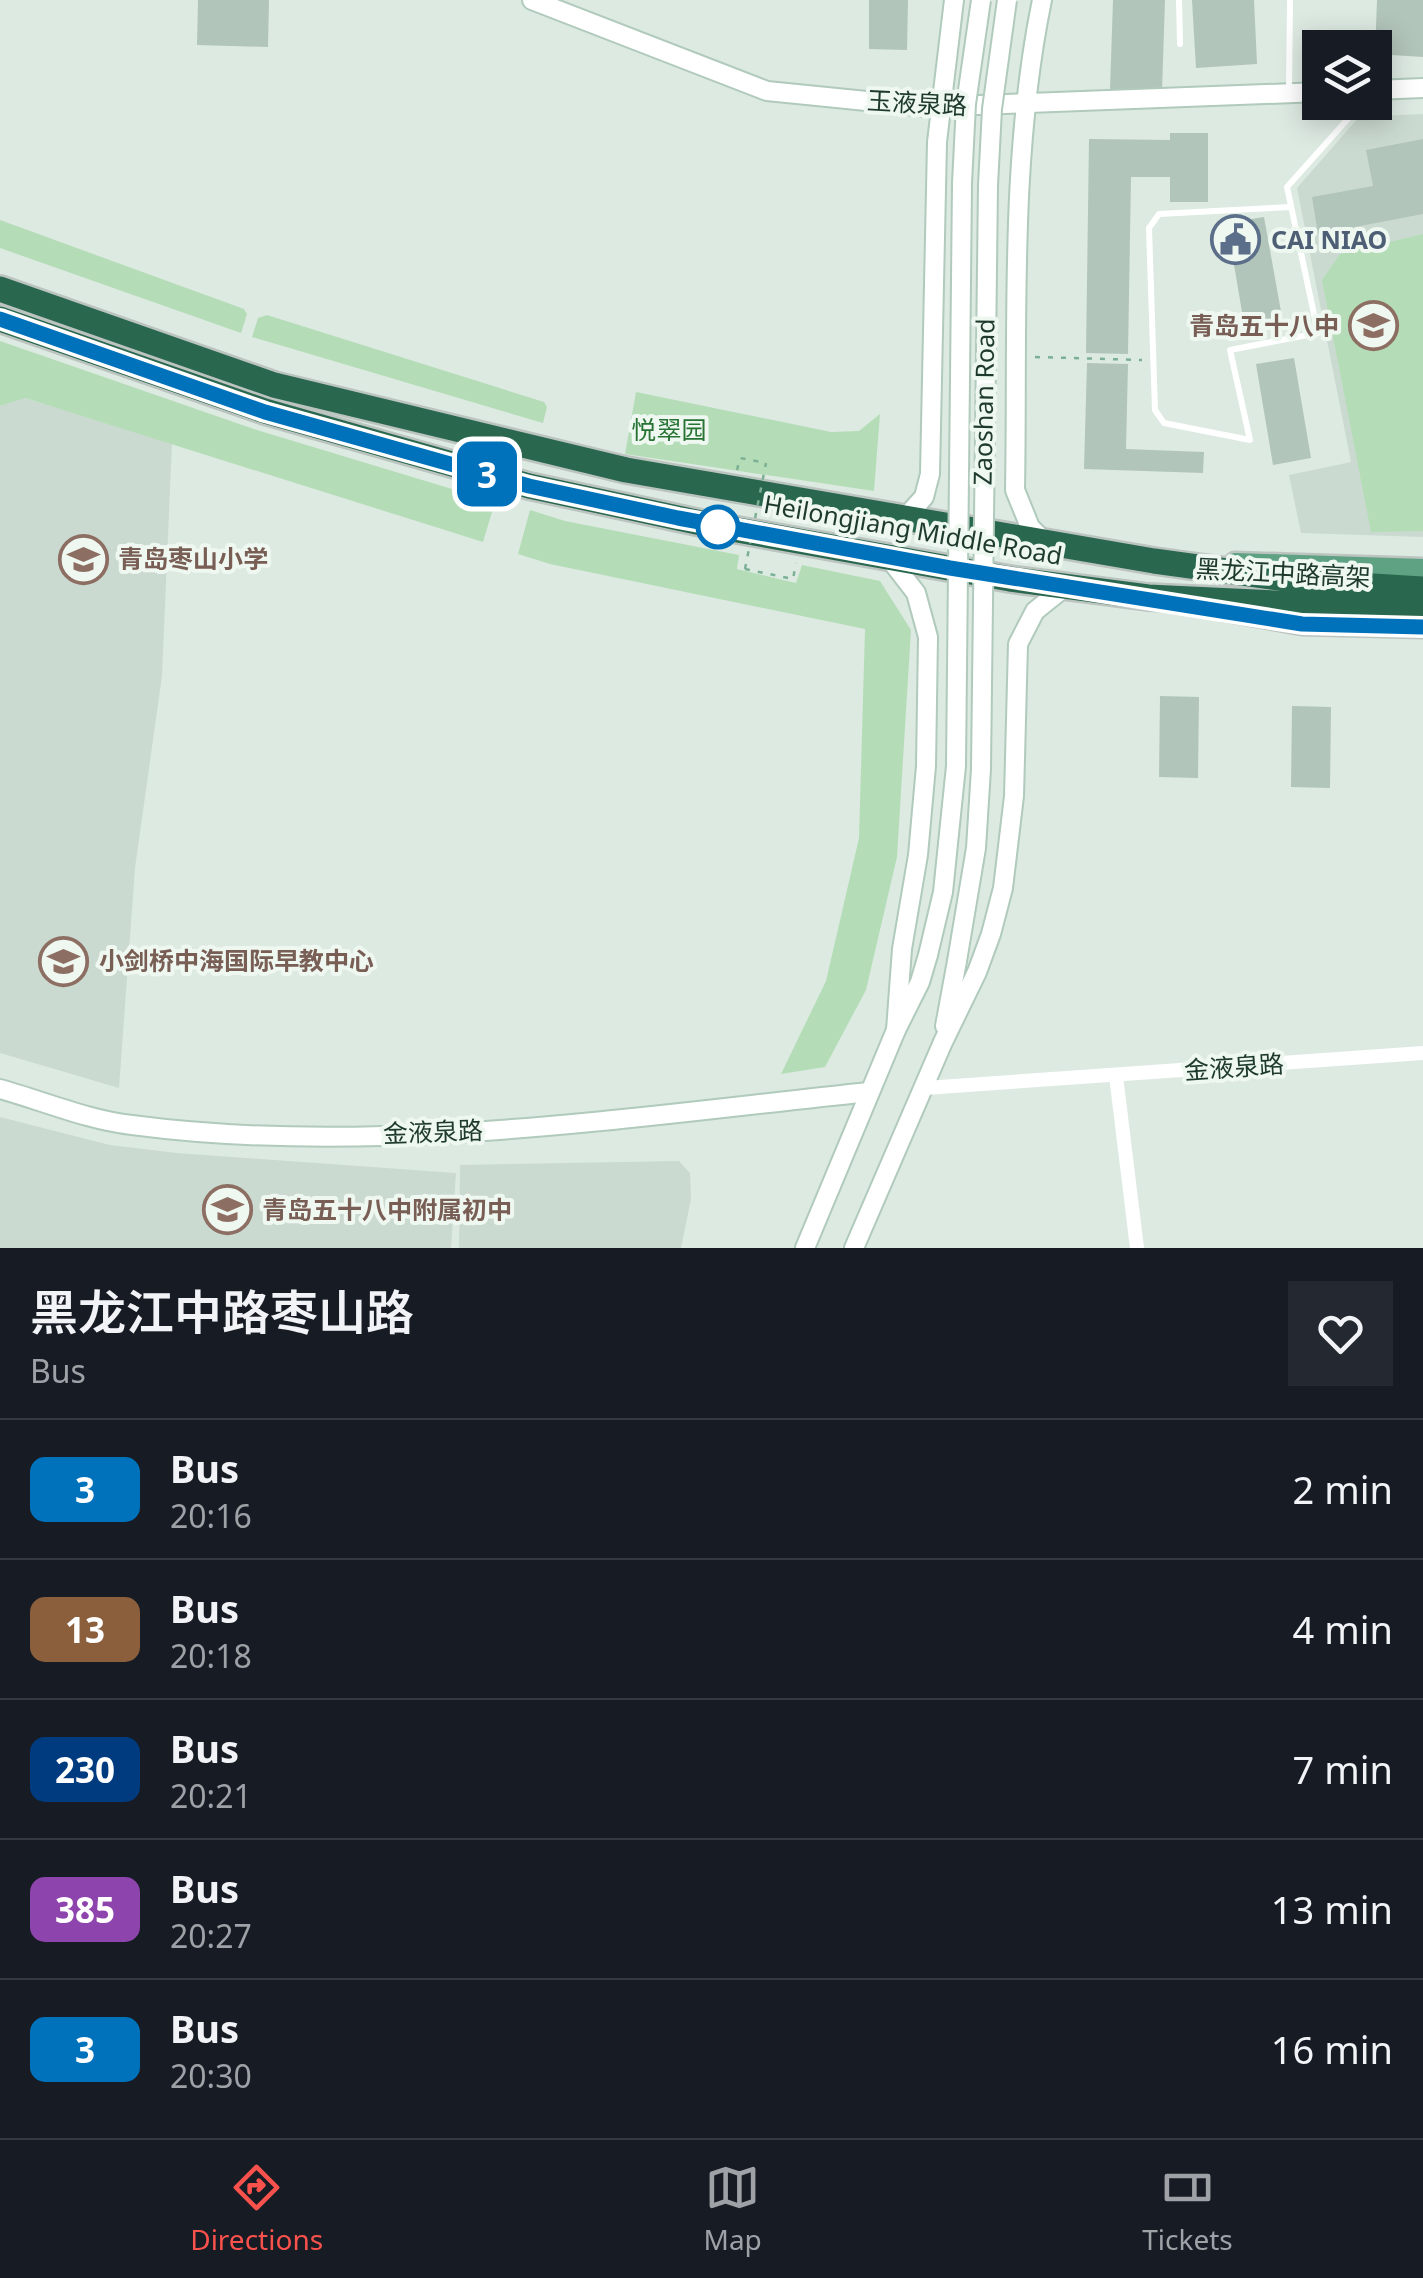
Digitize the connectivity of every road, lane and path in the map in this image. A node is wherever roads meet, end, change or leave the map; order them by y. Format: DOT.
graph roads {
  1 [pos="532,0"];
  2 [pos="954,0"];
  3 [pos="980,0"];
  4 [pos="1007,0"];
  5 [pos="1042,0"];
  6 [pos="1179,0"];
  7 [pos="1290,0"];
  8 [pos="1180,44"];
  9 [pos="1423,88"];
  10 [pos="1392,89"];
  11 [pos="1302,93"];
  12 [pos="1288,94"];
  13 [pos="1026,106"];
  14 [pos="940,107"];
  15 [pos="1347,120"];
  16 [pos="1291,206"];
  17 [pos="0,289"];
  18 [pos="0,319"];
  19 [pos="1017,357"];
  20 [pos="1153,360"];
  21 [pos="734,489"];
  22 [pos="903,520"];
  23 [pos="800,542"];
  24 [pos="1047,544"];
  25 [pos="889,558"];
  26 [pos="1154,561"];
  27 [pos="1066,586"];
  28 [pos="1148,597"];
  29 [pos="1420,599"];
  30 [pos="896,1030"];
  31 [pos="943,1042"];
  32 [pos="1423,1053"];
  33 [pos="1116,1076"];
  34 [pos="924,1088"];
  35 [pos="0,1090"];
  36 [pos="869,1092"];
  37 [pos="805,1248"];
  38 [pos="854,1248"];
  39 [pos="1138,1248"];
  1 -- 14 [label="street, 玉液泉路"];
  2 -- 14 [label="street, Zaoshan Road"];
  3 -- 30 [label="street, Zaoshan Road, bridge"];
  4 -- 31 [label="street, Zaoshan Road, bridge"];
  5 -- 13 [label="street, Zaoshan Road"];
  6 -- 8 [label="lane"];
  7 -- 12 [label="lane"];
  9 -- 10 [label="street"];
  11 -- 12 [label="street, 玉液泉路"];
  12 -- 13 [label="street, 玉液泉路"];
  13 -- 14 [label="street, 玉液泉路"];
  13 -- 19 [label="street, Zaoshan Road"];
  14 -- 22 [label="street, Zaoshan Road"];
  15 -- 16 [label="lane"];
  16 -- 20 [label="lane"];
  16 -- 20 [label="lane"];
  17 -- 21 [label="highway, Heilongjiang Middle Road"];
  18 -- 23 [label="highway, Heilongjiang Middle Road"];
  19 -- 20 [label="path"];
  19 -- 24 [label="street, Zaoshan Road"];
  21 -- 22 [label="highway, Heilongjiang Middle Road"];
  21 -- 23 [label="path, bridge"];
  22 -- 24 [label="highway, Heilongjiang Middle Road"];
  23 -- 25 [label="highway, Heilongjiang Middle Road"];
  24 -- 26 [label="highway, Heilongjiang Middle Road"];
  25 -- 27 [label="highway, Heilongjiang Middle Road"];
  25 -- 30 [label="street, Zaoshan Road"];
  26 -- 29 [label="highway, 黑龙江中路高架"];
  27 -- 28 [label="highway, Heilongjiang Middle Road"];
  27 -- 31 [label="street, Zaoshan Road"];
  28 -- 29 [label="highway, 黑龙江中路高架"];
  30 -- 36 [label="street, Zaoshan Road"];
  31 -- 34 [label="street, Zaoshan Road"];
  32 -- 33 [label="street, 金液泉路"];
  33 -- 34 [label="street, 金液泉路"];
  33 -- 39 [label="street"];
  34 -- 38 [label="street, Zaoshan Road"];
  35 -- 36 [label="street, 金液泉路"];
  36 -- 37 [label="street, Zaoshan Road"];
}
